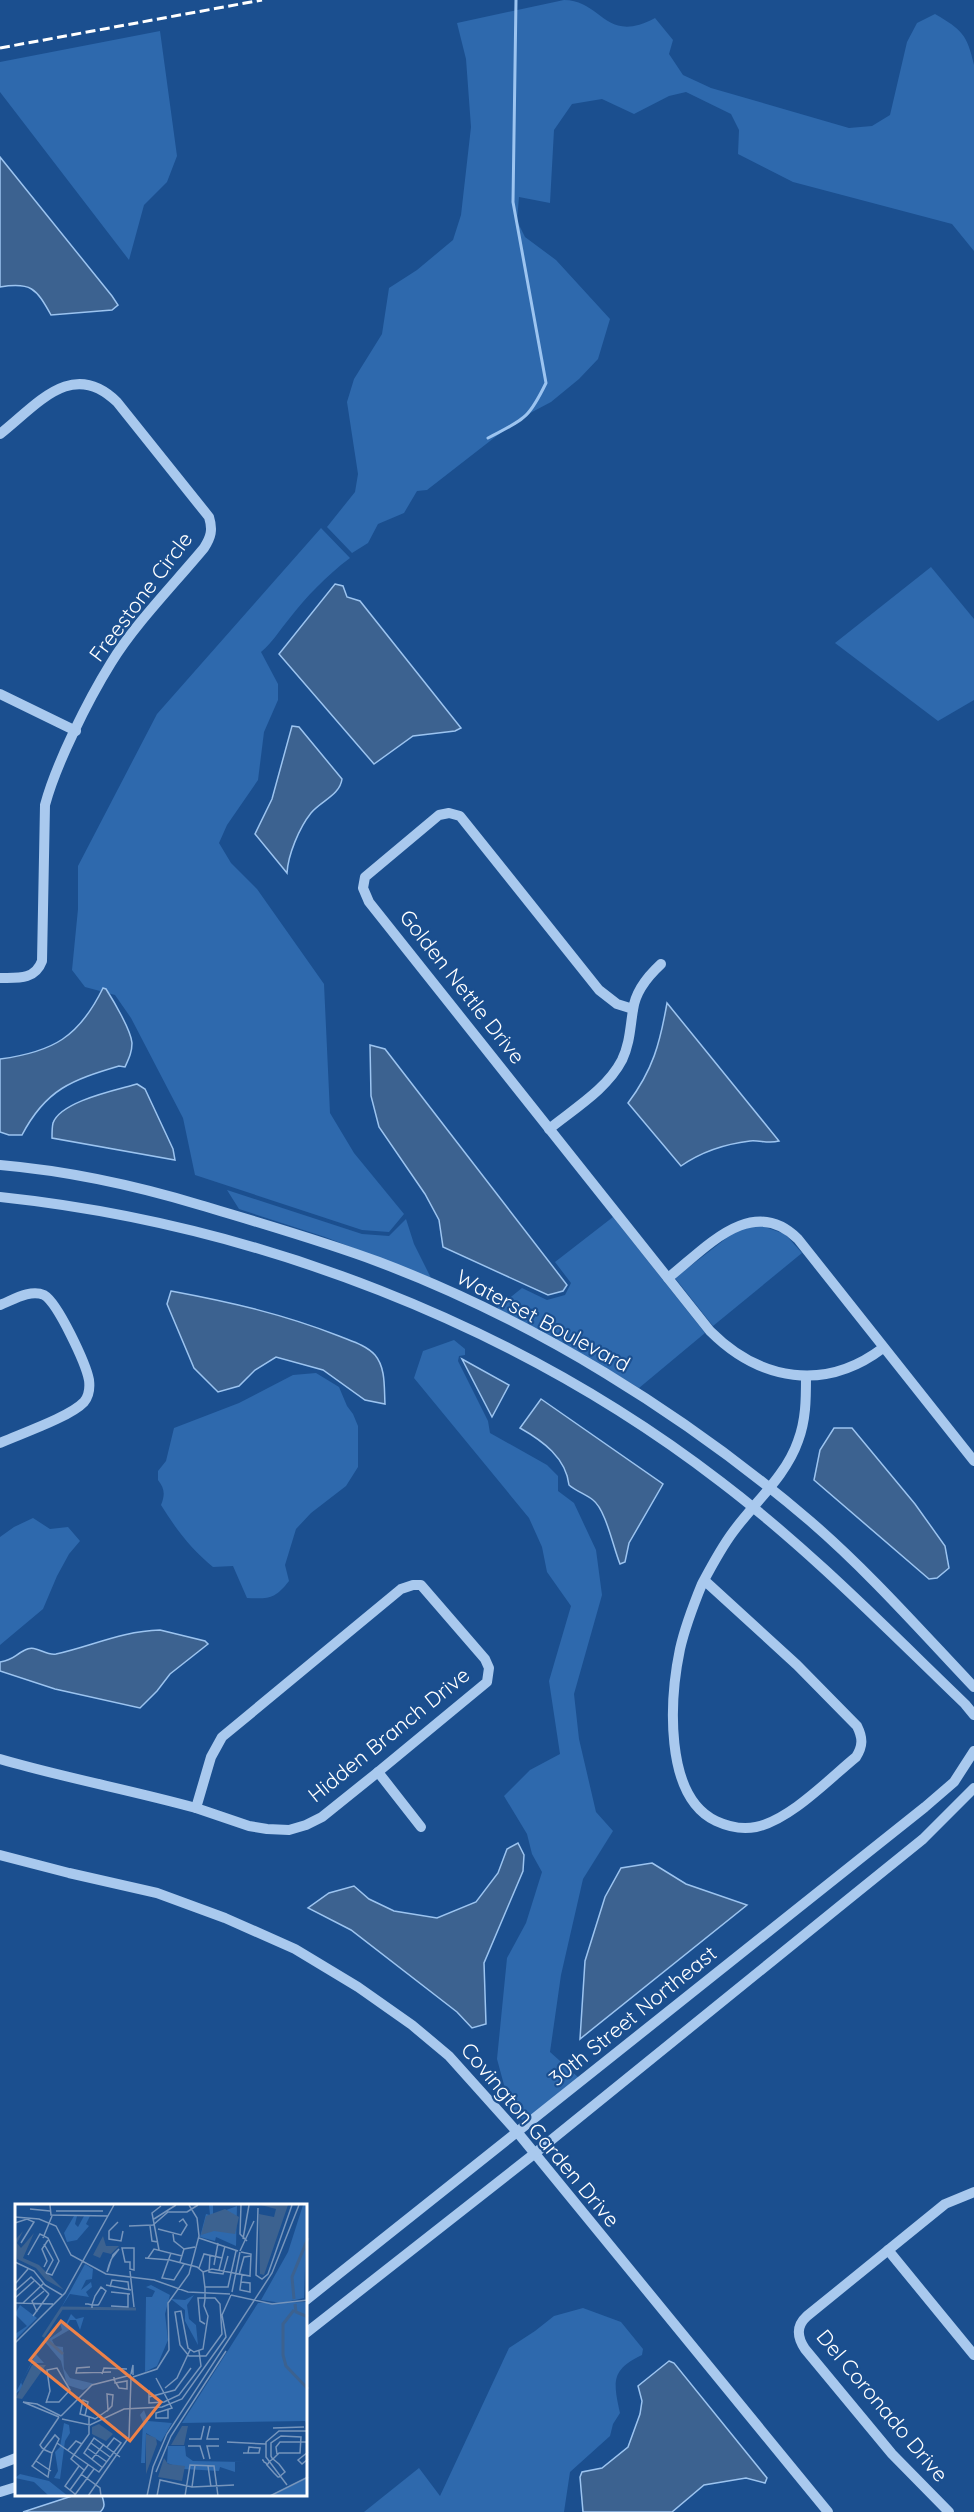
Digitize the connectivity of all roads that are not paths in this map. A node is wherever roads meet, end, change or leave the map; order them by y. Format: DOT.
graph roads {
  1 [pos="0,434"];
  2 [pos="0,694"];
  3 [pos="76,731"];
  4 [pos="661,964"];
  5 [pos="0,978"];
  6 [pos="633,1009"];
  7 [pos="549,1129"];
  8 [pos="0,1165"];
  9 [pos="0,1197"];
  10 [pos="668,1278"];
  11 [pos="0,1305"];
  12 [pos="883,1348"];
  13 [pos="806,1377"];
  14 [pos="0,1443"];
  15 [pos="974,1461"];
  16 [pos="769,1488"];
  17 [pos="753,1507"];
  18 [pos="704,1580"];
  19 [pos="974,1687"];
  20 [pos="974,1715"];
  21 [pos="974,1751"];
  22 [pos="0,1760"];
  23 [pos="378,1773"];
  24 [pos="974,1788"];
  25 [pos="196,1808"];
  26 [pos="421,1827"];
  27 [pos="0,1855"];
  28 [pos="518,2133"];
  29 [pos="534,2154"];
  30 [pos="974,2192"];
  31 [pos="888,2250"];
  32 [pos="308,2298"];
  33 [pos="308,2331"];
  34 [pos="974,2355"];
  35 [pos="15,2458"];
  36 [pos="0,2464"];
  37 [pos="15,2487"];
  38 [pos="0,2492"];
  39 [pos="828,2512"];
  40 [pos="949,2512"];
  1 -- 3 [label="street, Freestone Circle"];
  2 -- 3 [label="street"];
  3 -- 5 [label="street, Freestone Circle"];
  4 -- 6 [label="street"];
  6 -- 7 [label="street"];
  6 -- 7 [label="street, Golden Nettle Drive"];
  7 -- 10 [label="street, Golden Nettle Drive"];
  8 -- 16 [label="street, Waterset Boulevard"];
  9 -- 17 [label="street, Waterset Boulevard"];
  10 -- 12 [label="street"];
  10 -- 13 [label="street, Golden Nettle Drive"];
  11 -- 14 [label="street"];
  12 -- 13 [label="street"];
  12 -- 15 [label="street"];
  13 -- 16 [label="street"];
  16 -- 17 [label="street"];
  16 -- 19 [label="street, Waterset Boulevard"];
  17 -- 18 [label="street"];
  17 -- 20 [label="street, Waterset Boulevard"];
  18 -- 18 [label="street"];
  21 -- 28 [label="street, 30th Street Northeast"];
  22 -- 25 [label="street, Hidden Branch Drive"];
  23 -- 25 [label="street, Hidden Branch Drive"];
  23 -- 25 [label="street, Hidden Branch Drive"];
  23 -- 26 [label="street"];
  24 -- 29 [label="street"];
  27 -- 28 [label="street, Covington Garden Drive"];
  28 -- 29 [label="street, Covington Garden Drive"];
  28 -- 32 [label="street, 30th Street Northeast"];
  29 -- 33 [label="street"];
  29 -- 39 [label="street, Covington Garden Drive"];
  30 -- 31 [label="street, Del Coronado Drive"];
  31 -- 34 [label="street"];
  31 -- 40 [label="street, Del Coronado Drive"];
  35 -- 36 [label="street"];
  37 -- 38 [label="street"];
}
